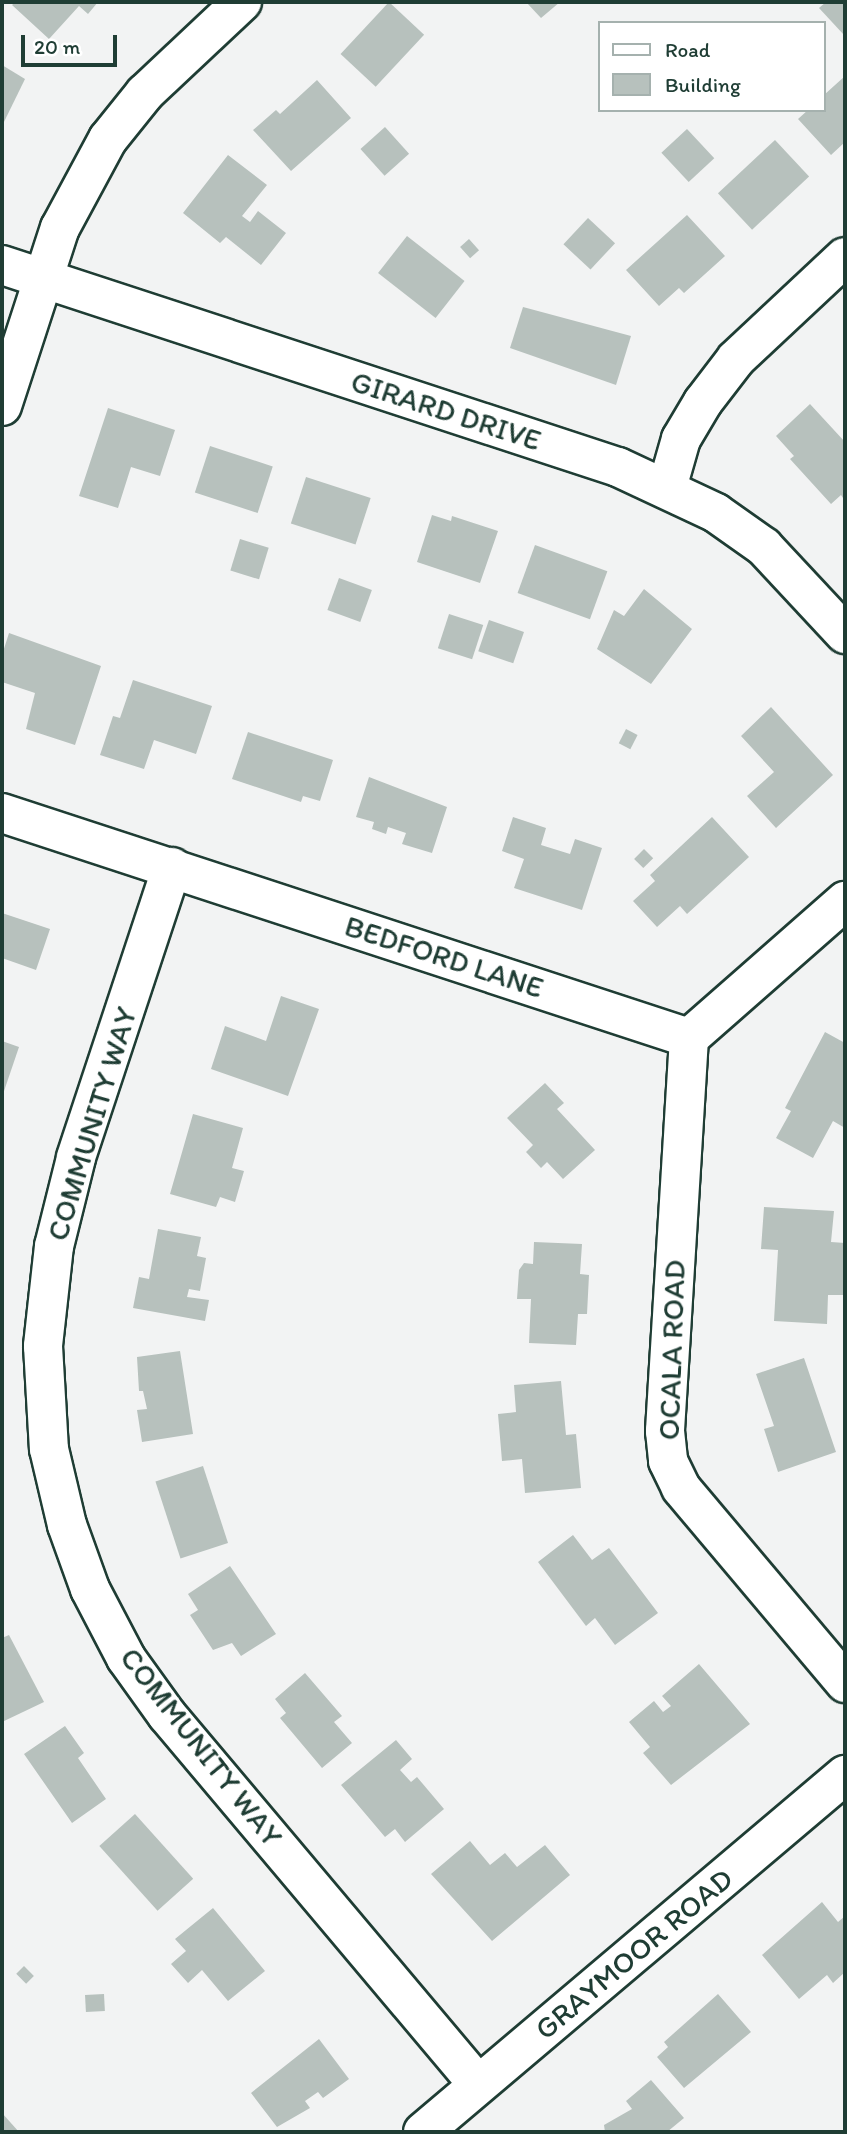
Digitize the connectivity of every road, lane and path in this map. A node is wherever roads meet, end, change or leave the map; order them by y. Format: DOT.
graph roads {
  1 [pos="242,2"];
  2 [pos="845,257"];
  3 [pos="2,265"];
  4 [pos="44,279"];
  5 [pos="2,406"];
  6 [pos="667,488"];
  7 [pos="845,634"];
  8 [pos="2,813"];
  9 [pos="172,867"];
  10 [pos="845,901"];
  11 [pos="689,1038"];
  12 [pos="845,1683"];
  13 [pos="845,1775"];
  14 [pos="478,2084"];
  15 [pos="423,2132"];
  1 -- 4 [label="street"];
  2 -- 6 [label="street"];
  3 -- 4 [label="street, GIRARD DRIVE"];
  4 -- 5 [label="street"];
  4 -- 6 [label="street, GIRARD DRIVE"];
  6 -- 7 [label="street, GIRARD DRIVE"];
  8 -- 9 [label="street, BEDFORD LANE"];
  9 -- 11 [label="street, BEDFORD LANE"];
  9 -- 14 [label="street, COMMUNITY WAY"];
  10 -- 11 [label="street"];
  11 -- 12 [label="street, OCALA ROAD"];
  13 -- 14 [label="street, GRAYMOOR ROAD"];
  14 -- 15 [label="street, GRAYMOOR ROAD"];
}
